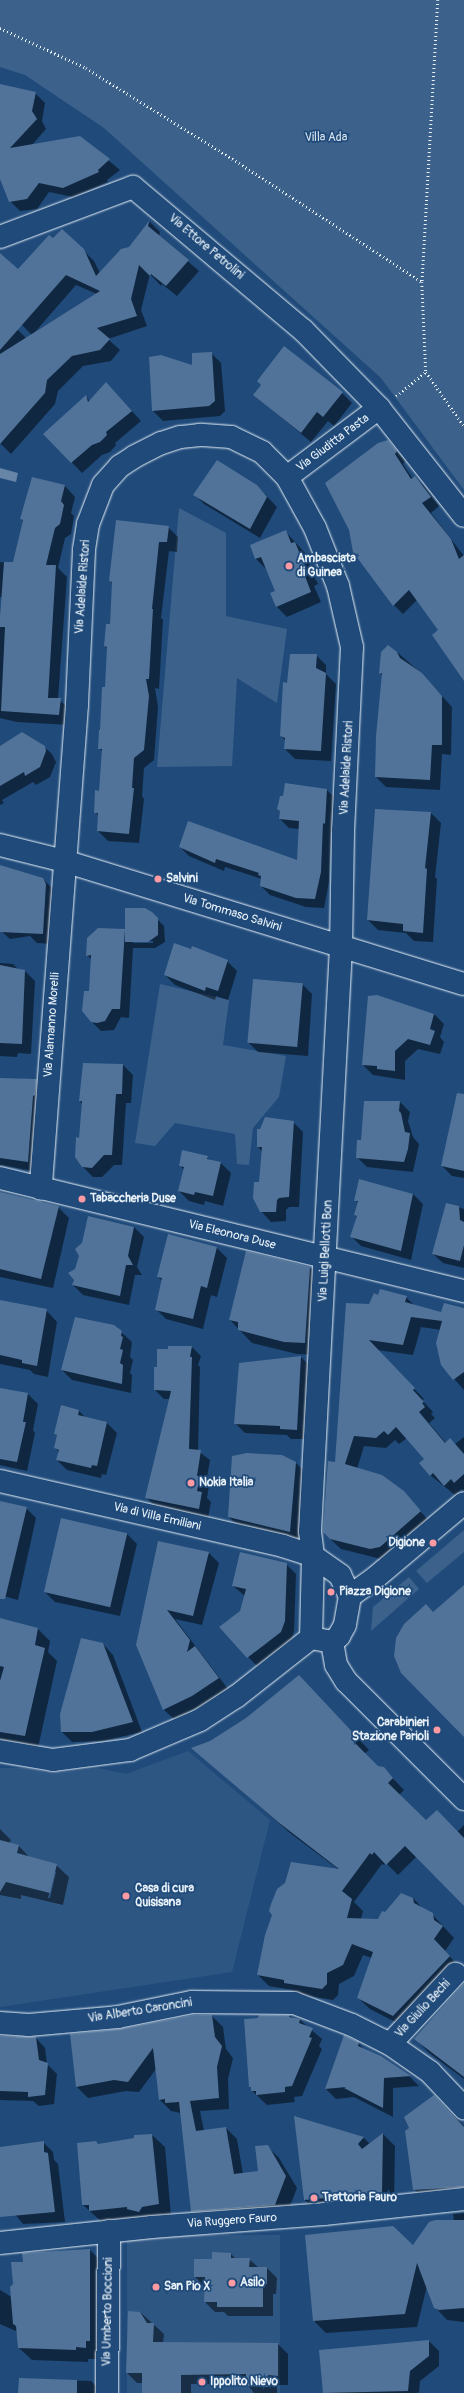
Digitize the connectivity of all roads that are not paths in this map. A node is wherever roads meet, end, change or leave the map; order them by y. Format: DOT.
graph roads {
  1 [pos="0,237"];
  2 [pos="379,408"];
  3 [pos="287,477"];
  4 [pos="464,516"];
  5 [pos="0,845"];
  6 [pos="64,861"];
  7 [pos="341,947"];
  8 [pos="464,984"];
  9 [pos="0,1178"];
  10 [pos="41,1188"];
  11 [pos="325,1258"];
  12 [pos="464,1291"];
  13 [pos="0,1481"];
  14 [pos="464,1503"];
  15 [pos="313,1556"];
  16 [pos="350,1596"];
  17 [pos="311,1638"];
  18 [pos="332,1642"];
  19 [pos="0,1751"];
  20 [pos="464,1799"];
  21 [pos="455,1974"];
  22 [pos="0,2023"];
  23 [pos="390,2044"];
  24 [pos="464,2108"];
  25 [pos="464,2199"];
  26 [pos="109,2231"];
  27 [pos="0,2243"];
  28 [pos="107,2393"];
  1 -- 2 [label="street, Via Ettore Petrolini"];
  2 -- 3 [label="street, Via Giuditta Pasta"];
  2 -- 4 [label="street"];
  3 -- 6 [label="street, Via Adelaide Ristori"];
  3 -- 7 [label="street, Via Adelaide Ristori"];
  5 -- 6 [label="street, Via Tommaso Salvini"];
  6 -- 7 [label="street, Via Tommaso Salvini"];
  6 -- 10 [label="street, Via Alamanno Morelli"];
  7 -- 8 [label="street, Via Tommaso Salvini"];
  7 -- 11 [label="street, Via Luigi Bellotti Bon"];
  9 -- 10 [label="street, Via Eleonora Duse"];
  10 -- 11 [label="street, Via Eleonora Duse"];
  11 -- 12 [label="street, Via Eleonora Duse"];
  11 -- 15 [label="street, Via Luigi Bellotti Bon"];
  13 -- 15 [label="street, Via di Villa Emiliani"];
  14 -- 16 [label="street"];
  15 -- 16 [label="street"];
  15 -- 17 [label="street"];
  16 -- 18 [label="street"];
  17 -- 18 [label="street"];
  17 -- 19 [label="street"];
  18 -- 20 [label="street"];
  21 -- 23 [label="street, Via Giulio Bechi"];
  22 -- 23 [label="street, Via Alberto Caroncini"];
  23 -- 24 [label="street, Via Alberto Caroncini"];
  25 -- 26 [label="street, Via Ruggero Fauro"];
  26 -- 27 [label="street, Via Ruggero Fauro"];
  26 -- 28 [label="street, Via Umberto Boccioni"];
}
